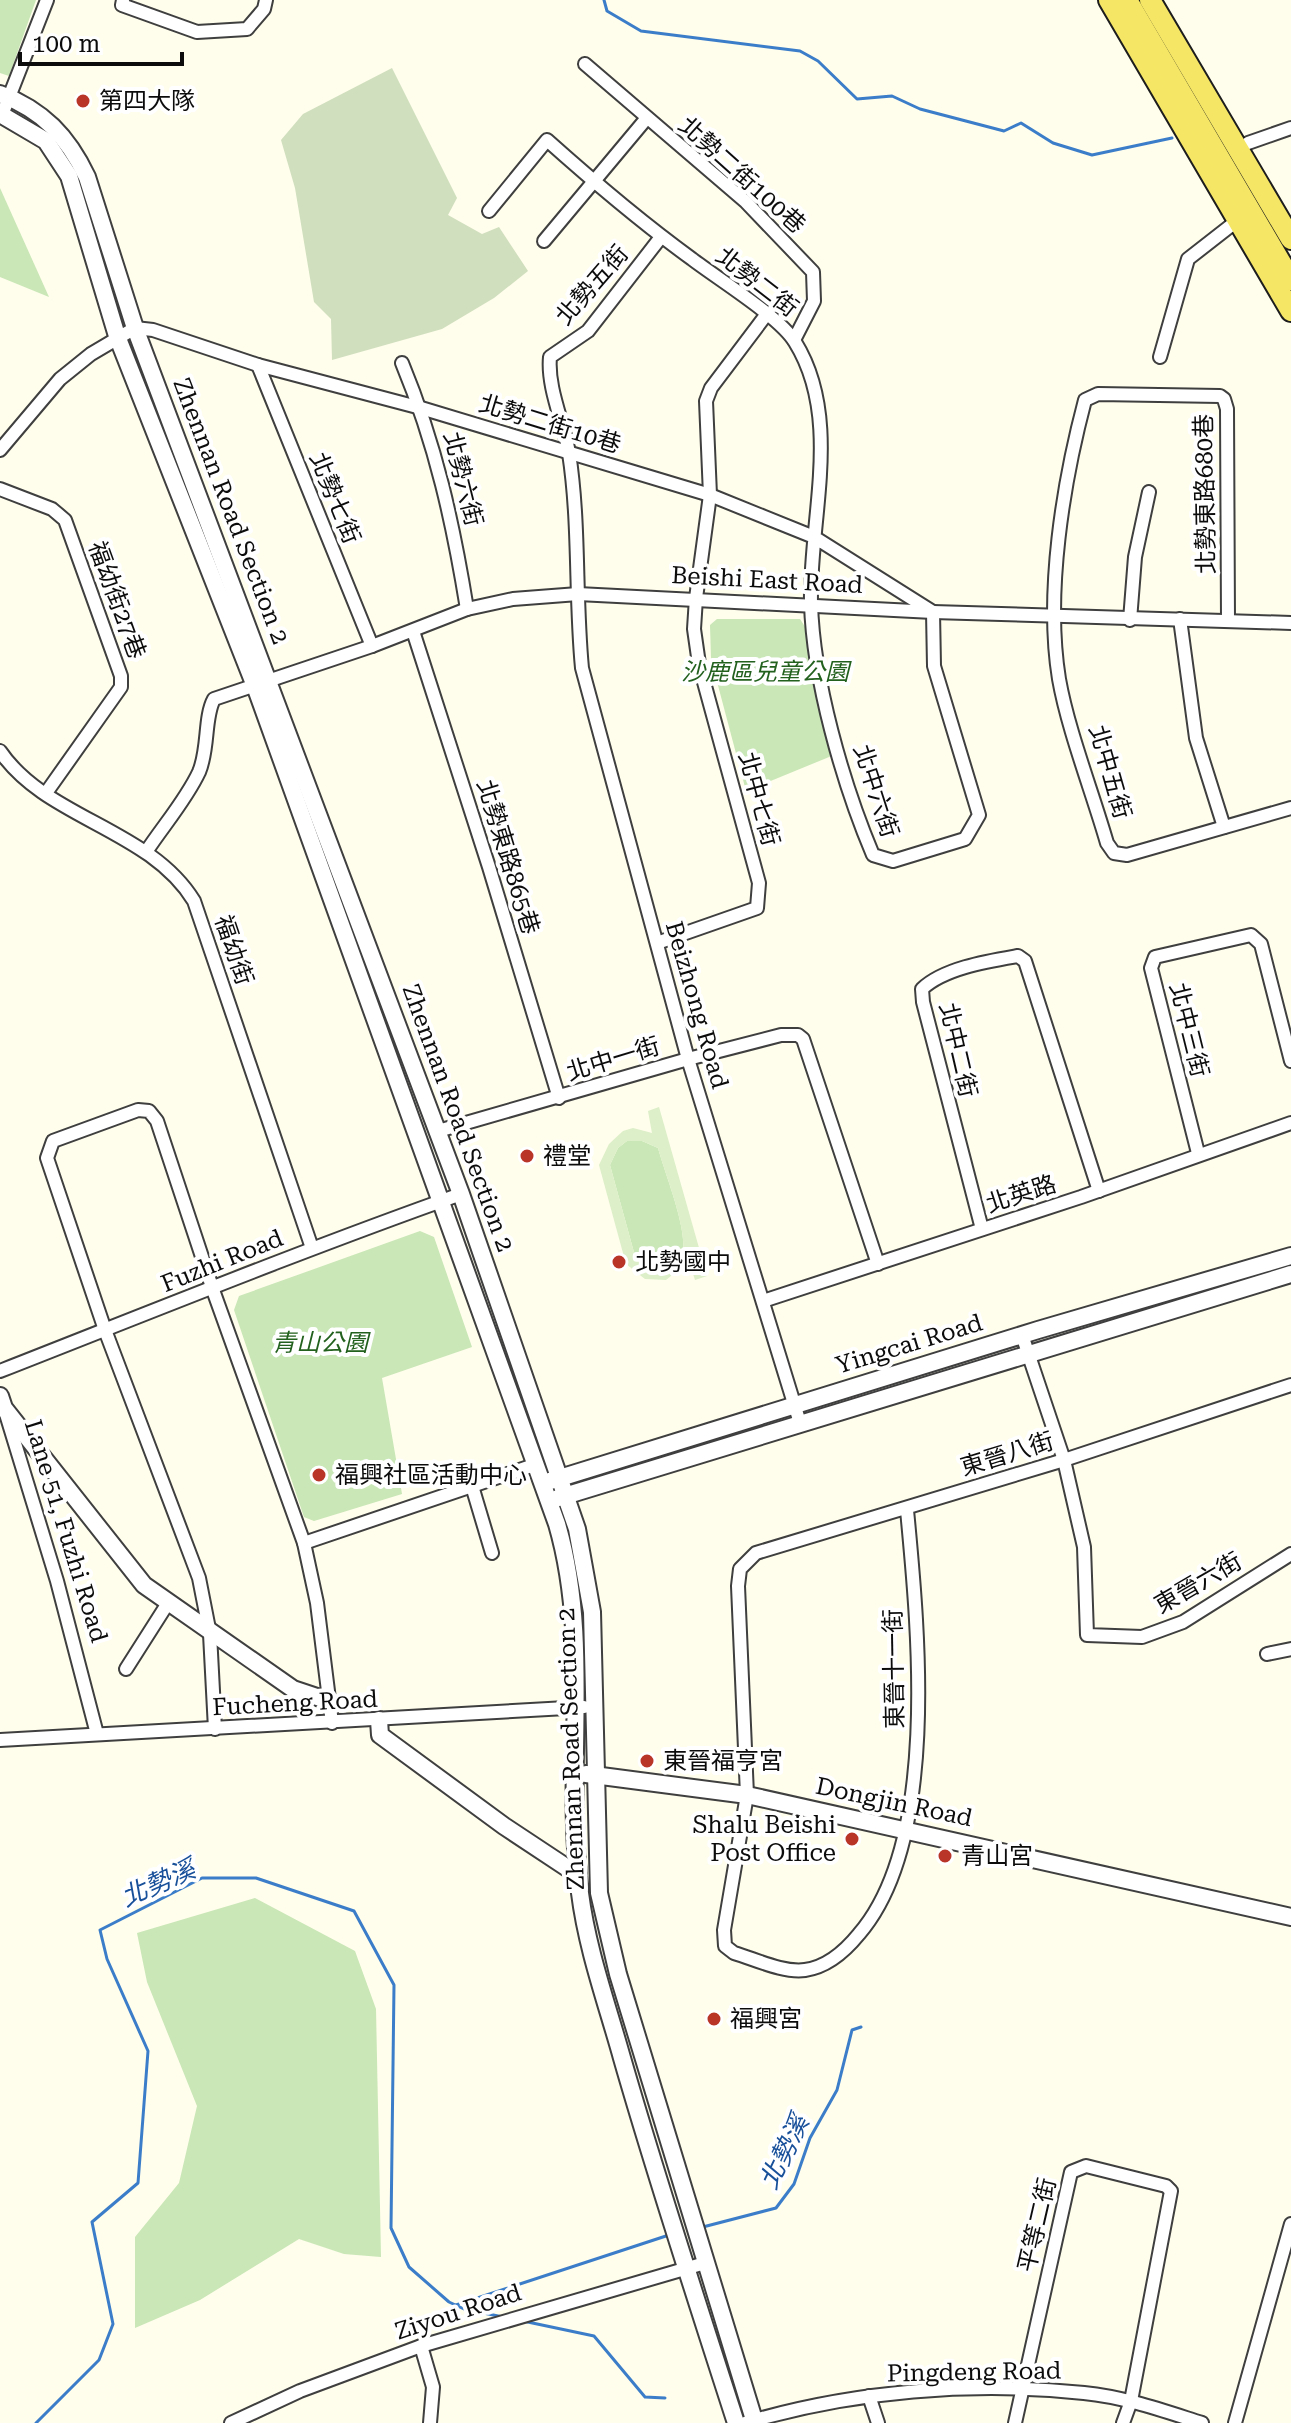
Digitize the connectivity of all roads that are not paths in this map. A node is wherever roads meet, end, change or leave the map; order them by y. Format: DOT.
graph roads {
  1 [pos="47,0"];
  2 [pos="108,0"];
  3 [pos="266,0"];
  4 [pos="1109,0"];
  5 [pos="1127,0"];
  6 [pos="1150,0"];
  7 [pos="1165,0"];
  8 [pos="122,2"];
  9 [pos="585,64"];
  10 [pos="4,95"];
  11 [pos="1,114"];
  12 [pos="646,119"];
  13 [pos="1291,128"];
  14 [pos="1248,143"];
  15 [pos="594,183"];
  16 [pos="489,211"];
  17 [pos="1291,216"];
  18 [pos="1238,220"];
  19 [pos="661,237"];
  20 [pos="1291,239"];
  21 [pos="544,241"];
  22 [pos="1291,280"];
  23 [pos="1291,311"];
  24 [pos="766,315"];
  25 [pos="135,328"];
  26 [pos="117,336"];
  27 [pos="794,340"];
  28 [pos="1160,357"];
  29 [pos="402,363"];
  30 [pos="258,365"];
  31 [pos="421,408"];
  32 [pos="0,450"];
  33 [pos="569,451"];
  34 [pos="0,489"];
  35 [pos="1149,492"];
  36 [pos="710,495"];
  37 [pos="814,537"];
  38 [pos="578,594"];
  39 [pos="696,598"];
  40 [pos="811,603"];
  41 [pos="467,609"];
  42 [pos="933,612"];
  43 [pos="1056,616"];
  44 [pos="1180,619"];
  45 [pos="1130,620"];
  46 [pos="1228,621"];
  47 [pos="1291,623"];
  48 [pos="413,631"];
  49 [pos="372,646"];
  50 [pos="263,684"];
  51 [pos="0,751"];
  52 [pos="46,793"];
  53 [pos="1291,808"];
  54 [pos="1224,827"];
  55 [pos="146,852"];
  56 [pos="657,943"];
  57 [pos="688,1059"];
  58 [pos="1291,1061"];
  59 [pos="559,1098"];
  60 [pos="1291,1123"];
  61 [pos="438,1131"];
  62 [pos="1198,1153"];
  63 [pos="1099,1191"];
  64 [pos="461,1194"];
  65 [pos="443,1200"];
  66 [pos="982,1229"];
  67 [pos="312,1248"];
  68 [pos="1291,1256"];
  69 [pos="878,1264"];
  70 [pos="1291,1274"];
  71 [pos="213,1290"];
  72 [pos="763,1301"];
  73 [pos="105,1330"];
  74 [pos="1022,1335"];
  75 [pos="1028,1352"];
  76 [pos="0,1371"];
  77 [pos="1291,1385"];
  78 [pos="2,1402"];
  79 [pos="795,1404"];
  80 [pos="800,1423"];
  81 [pos="1064,1460"];
  82 [pos="537,1464"];
  83 [pos="560,1478"];
  84 [pos="543,1484"];
  85 [pos="472,1486"];
  86 [pos="567,1495"];
  87 [pos="549,1501"];
  88 [pos="907,1510"];
  89 [pos="304,1543"];
  90 [pos="492,1553"];
  91 [pos="1291,1554"];
  92 [pos="168,1603"];
  93 [pos="210,1634"];
  94 [pos="1291,1649"];
  95 [pos="1267,1654"];
  96 [pos="126,1669"];
  97 [pos="329,1701"];
  98 [pos="575,1707"];
  99 [pos="593,1707"];
  100 [pos="379,1720"];
  101 [pos="332,1723"];
  102 [pos="215,1729"];
  103 [pos="97,1734"];
  104 [pos="0,1740"];
  105 [pos="576,1773"];
  106 [pos="594,1774"];
  107 [pos="747,1795"];
  108 [pos="904,1828"];
  109 [pos="578,1875"];
  110 [pos="1291,1917"];
  111 [pos="1291,2224"];
  112 [pos="705,2263"];
  113 [pos="686,2268"];
  114 [pos="421,2346"];
  115 [pos="1022,2390"];
  116 [pos="869,2396"];
  117 [pos="1131,2401"];
  118 [pos="751,2422"];
  119 [pos="231,2423"];
  120 [pos="430,2423"];
  121 [pos="736,2423"];
  122 [pos="878,2423"];
  123 [pos="1015,2423"];
  124 [pos="1123,2423"];
  125 [pos="1202,2423"];
  126 [pos="1235,2423"];
  1 -- 10 [label="street"];
  2 -- 8 [label="street"];
  3 -- 8 [label="street"];
  4 -- 18 [label="main road"];
  5 -- 22 [label="main road"];
  6 -- 20 [label="main road"];
  7 -- 14 [label="main road"];
  9 -- 12 [label="street, 北勢二街100巷"];
  10 -- 11 [label="street"];
  10 -- 25 [label="street, Zhennan Road Section 2"];
  11 -- 26 [label="street, Zhennan Road Section 2"];
  12 -- 15 [label="street"];
  12 -- 27 [label="street, 北勢二街100巷"];
  13 -- 14 [label="street"];
  14 -- 17 [label="main road"];
  15 -- 16 [label="street, 北勢二街"];
  15 -- 19 [label="street, 北勢二街"];
  15 -- 21 [label="street"];
  18 -- 23 [label="main road"];
  18 -- 28 [label="street"];
  19 -- 24 [label="street, 北勢二街"];
  19 -- 33 [label="street, 北勢五街"];
  24 -- 27 [label="street, 北勢二街"];
  24 -- 36 [label="street"];
  25 -- 26 [label="street"];
  25 -- 30 [label="street, 北勢二街10巷"];
  25 -- 50 [label="street, Zhennan Road Section 2"];
  26 -- 32 [label="street"];
  26 -- 50 [label="street, Zhennan Road Section 2"];
  27 -- 37 [label="street, 北勢二街"];
  29 -- 31 [label="street, 北勢六街"];
  30 -- 31 [label="street, 北勢二街10巷"];
  30 -- 49 [label="street, 北勢七街"];
  31 -- 33 [label="street, 北勢二街10巷"];
  31 -- 41 [label="street, 北勢六街"];
  33 -- 36 [label="street, 北勢二街10巷"];
  33 -- 38 [label="street, 北勢五街"];
  34 -- 52 [label="street, 福幼街27巷"];
  35 -- 45 [label="street"];
  36 -- 37 [label="street, 北勢二街10巷"];
  36 -- 39 [label="street"];
  37 -- 40 [label="street, 北勢二街"];
  37 -- 42 [label="street, 北勢二街10巷"];
  38 -- 39 [label="street, Beishi East Road"];
  38 -- 41 [label="street, Beishi East Road"];
  38 -- 56 [label="street, Beizhong Road"];
  39 -- 40 [label="street, Beishi East Road"];
  39 -- 56 [label="street, 北中七街"];
  40 -- 42 [label="street, Beishi East Road"];
  40 -- 42 [label="street, 北中六街"];
  41 -- 48 [label="street, Beishi East Road"];
  42 -- 43 [label="street, Beishi East Road"];
  43 -- 45 [label="street, Beishi East Road"];
  43 -- 46 [label="street, 北勢東路680巷"];
  43 -- 54 [label="street, 北中五街"];
  44 -- 45 [label="street, Beishi East Road"];
  44 -- 46 [label="street, Beishi East Road"];
  44 -- 54 [label="street"];
  46 -- 47 [label="street, Beishi East Road"];
  48 -- 49 [label="street, Beishi East Road"];
  48 -- 59 [label="street, 北勢東路865巷"];
  49 -- 50 [label="street, Beishi East Road"];
  50 -- 55 [label="street, Beishi East Road"];
  50 -- 61 [label="street, Zhennan Road Section 2"];
  50 -- 65 [label="street, Zhennan Road Section 2"];
  51 -- 52 [label="street, 福幼街"];
  52 -- 55 [label="street, 福幼街"];
  53 -- 54 [label="street, 北中五街"];
  55 -- 67 [label="street, 福幼街"];
  56 -- 57 [label="street, Beizhong Road"];
  57 -- 59 [label="street, 北中一街"];
  57 -- 69 [label="street, 北中一街"];
  57 -- 72 [label="street, Beizhong Road"];
  58 -- 62 [label="street, 北中三街"];
  59 -- 61 [label="street, 北中一街"];
  60 -- 62 [label="street, 北英路"];
  61 -- 64 [label="street, Zhennan Road Section 2"];
  62 -- 63 [label="street, 北英路"];
  63 -- 66 [label="street, 北英路"];
  63 -- 66 [label="street, 北中二街"];
  64 -- 65 [label="street, Fuzhi Road"];
  64 -- 83 [label="street, Zhennan Road Section 2"];
  65 -- 67 [label="street, Fuzhi Road"];
  65 -- 82 [label="street, Zhennan Road Section 2"];
  66 -- 69 [label="street, 北英路"];
  67 -- 71 [label="street, Fuzhi Road"];
  68 -- 74 [label="street, Yingcai Road"];
  69 -- 72 [label="street, 北英路"];
  70 -- 75 [label="street, Yingcai Road"];
  71 -- 73 [label="street, Fuzhi Road"];
  71 -- 73 [label="street"];
  71 -- 89 [label="street"];
  72 -- 79 [label="street, Beizhong Road"];
  73 -- 76 [label="street, Fuzhi Road"];
  73 -- 93 [label="street"];
  74 -- 75 [label="street"];
  74 -- 79 [label="street, Yingcai Road"];
  75 -- 80 [label="street, Yingcai Road"];
  75 -- 81 [label="street"];
  77 -- 81 [label="street, 東晉八街"];
  78 -- 92 [label="street, Lane 51, Fuzhi Road"];
  78 -- 103 [label="street, Lane 51, Fuzhi Road"];
  79 -- 80 [label="street, Beizhong Road"];
  79 -- 83 [label="street, Yingcai Road"];
  80 -- 86 [label="street, Yingcai Road"];
  81 -- 88 [label="street, 東晉八街"];
  81 -- 91 [label="street, 東晉六街"];
  82 -- 84 [label="street, Zhennan Road Section 2"];
  82 -- 85 [label="street"];
  83 -- 84 [label="street, Yingcai Road"];
  83 -- 86 [label="street, Zhennan Road Section 2"];
  84 -- 87 [label="street, Zhennan Road Section 2"];
  85 -- 89 [label="street"];
  85 -- 90 [label="street"];
  86 -- 87 [label="street, Yingcai Road"];
  86 -- 99 [label="street, Zhennan Road Section 2"];
  87 -- 98 [label="street, Zhennan Road Section 2"];
  88 -- 107 [label="street, 東晉八街"];
  88 -- 108 [label="street, 東晉十一街"];
  89 -- 97 [label="street"];
  92 -- 93 [label="street, Lane 51, Fuzhi Road"];
  92 -- 96 [label="street"];
  93 -- 97 [label="street, Lane 51, Fuzhi Road"];
  93 -- 102 [label="street"];
  94 -- 95 [label="street"];
  97 -- 101 [label="street"];
  98 -- 99 [label="street, Fucheng Road"];
  98 -- 100 [label="street, Fucheng Road"];
  98 -- 105 [label="street, Zhennan Road Section 2"];
  99 -- 106 [label="street, Zhennan Road Section 2"];
  100 -- 101 [label="street, Fucheng Road"];
  100 -- 109 [label="street"];
  101 -- 102 [label="street, Fucheng Road"];
  102 -- 103 [label="street, Fucheng Road"];
  103 -- 104 [label="street, Fucheng Road"];
  105 -- 106 [label="street, Dongjin Road"];
  105 -- 109 [label="street, Zhennan Road Section 2"];
  106 -- 107 [label="street, Dongjin Road"];
  106 -- 112 [label="street, Zhennan Road Section 2"];
  107 -- 108 [label="street, Dongjin Road"];
  107 -- 108 [label="street, 東晉十一街"];
  108 -- 110 [label="street, Dongjin Road"];
  109 -- 113 [label="street, Zhennan Road Section 2"];
  111 -- 126 [label="street"];
  112 -- 113 [label="street, Ziyou Road"];
  112 -- 118 [label="street, Zhennan Road Section 2"];
  113 -- 114 [label="street, Ziyou Road"];
  113 -- 121 [label="street, Zhennan Road Section 2"];
  114 -- 119 [label="street, Ziyou Road"];
  114 -- 120 [label="street"];
  115 -- 116 [label="street, Pingdeng Road"];
  115 -- 117 [label="street, Pingdeng Road"];
  115 -- 117 [label="street, 平等二街"];
  115 -- 123 [label="street"];
  116 -- 118 [label="street, Pingdeng Road"];
  116 -- 122 [label="street"];
  117 -- 124 [label="street, 平等二街"];
  117 -- 125 [label="street, Pingdeng Road"];
}
